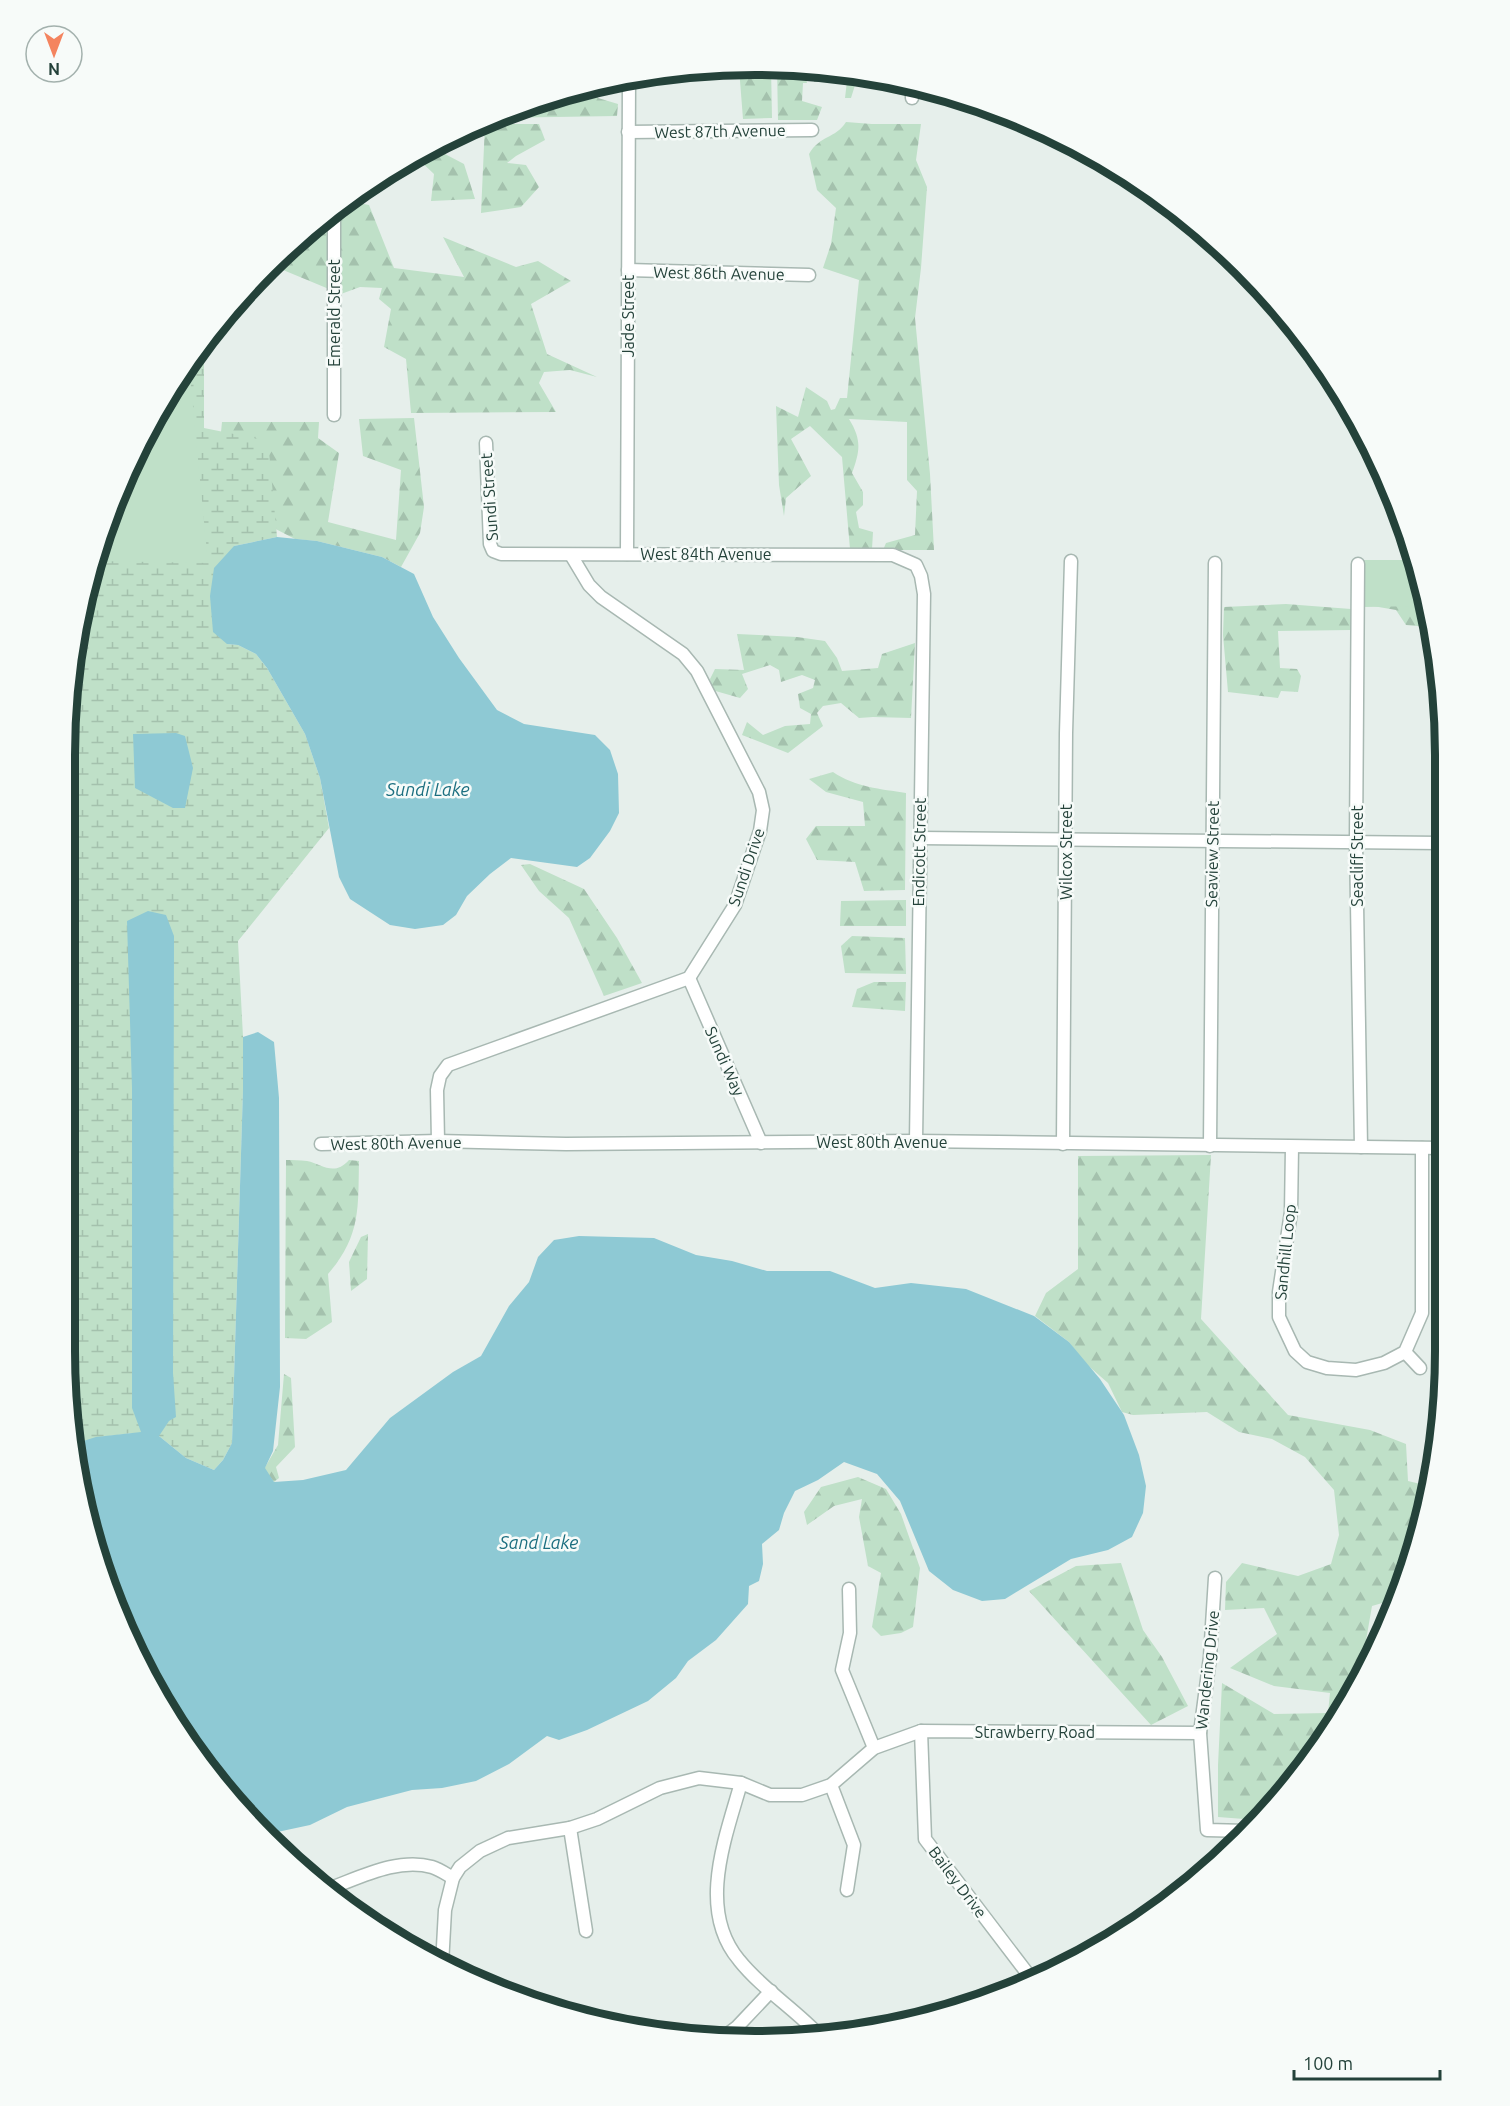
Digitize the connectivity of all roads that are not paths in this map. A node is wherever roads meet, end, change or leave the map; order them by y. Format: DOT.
graph roads {
  1 [pos="629,87"];
  2 [pos="912,94"];
  3 [pos="912,98"];
  4 [pos="812,130"];
  5 [pos="628,132"];
  6 [pos="334,222"];
  7 [pos="628,270"];
  8 [pos="809,275"];
  9 [pos="334,415"];
  10 [pos="486,443"];
  11 [pos="493,551"];
  12 [pos="627,554"];
  13 [pos="571,555"];
  14 [pos="1071,561"];
  15 [pos="1215,562"];
  16 [pos="1358,564"];
  17 [pos="916,565"];
  18 [pos="919,838"];
  19 [pos="1066,839"];
  20 [pos="1212,841"];
  21 [pos="1356,842"];
  22 [pos="1435,843"];
  23 [pos="689,978"];
  24 [pos="438,1141"];
  25 [pos="916,1141"];
  26 [pos="321,1143"];
  27 [pos="761,1143"];
  28 [pos="1063,1144"];
  29 [pos="1210,1146"];
  30 [pos="1292,1147"];
  31 [pos="1361,1147"];
  32 [pos="1422,1148"];
  33 [pos="1435,1148"];
  34 [pos="1405,1353"];
  35 [pos="1420,1368"];
  36 [pos="1215,1578"];
  37 [pos="849,1589"];
  38 [pos="921,1731"];
  39 [pos="1200,1732"];
  40 [pos="874,1748"];
  41 [pos="741,1783"];
  42 [pos="831,1785"];
  43 [pos="570,1828"];
  44 [pos="1237,1831"];
  45 [pos="453,1878"];
  46 [pos="336,1886"];
  47 [pos="847,1890"];
  48 [pos="586,1931"];
  49 [pos="443,1955"];
  50 [pos="1028,1973"];
  51 [pos="771,1991"];
  52 [pos="812,2029"];
  53 [pos="733,2030"];
  1 -- 5 [label="street, Jade Street"];
  2 -- 3 [label="street"];
  4 -- 5 [label="street, West 87th Avenue"];
  5 -- 7 [label="street, Jade Street"];
  6 -- 9 [label="street, Emerald Street"];
  7 -- 8 [label="street, West 86th Avenue"];
  7 -- 12 [label="street, Jade Street"];
  10 -- 11 [label="street, Sundi Street"];
  11 -- 13 [label="street, West 84th Avenue"];
  12 -- 13 [label="street, West 84th Avenue"];
  12 -- 17 [label="street, West 84th Avenue"];
  13 -- 23 [label="street, Sundi Drive"];
  14 -- 19 [label="street, Wilcox Street"];
  15 -- 20 [label="street, Seaview Street"];
  16 -- 21 [label="street, Seacliff Street"];
  17 -- 18 [label="street, Endicott Street"];
  18 -- 19 [label="street"];
  18 -- 25 [label="street, Endicott Street"];
  19 -- 20 [label="street"];
  19 -- 28 [label="street, Wilcox Street"];
  20 -- 21 [label="street"];
  20 -- 29 [label="street, Seaview Street"];
  21 -- 22 [label="street"];
  21 -- 31 [label="street, Seacliff Street"];
  23 -- 24 [label="street"];
  23 -- 27 [label="street, Sundi Way"];
  24 -- 26 [label="street, West 80th Avenue"];
  24 -- 27 [label="street, West 80th Avenue"];
  25 -- 27 [label="street, West 80th Avenue"];
  25 -- 28 [label="street, West 80th Avenue"];
  28 -- 29 [label="street, West 80th Avenue"];
  29 -- 30 [label="street, West 80th Avenue"];
  30 -- 31 [label="street, West 80th Avenue"];
  30 -- 34 [label="street, Sandhill Loop"];
  31 -- 32 [label="street, West 80th Avenue"];
  32 -- 33 [label="street, West 80th Avenue"];
  32 -- 34 [label="street"];
  34 -- 35 [label="street"];
  36 -- 39 [label="street, Wandering Drive"];
  37 -- 40 [label="street"];
  38 -- 39 [label="street, Strawberry Road"];
  38 -- 40 [label="street, Strawberry Road"];
  38 -- 50 [label="street, Bailey Drive"];
  39 -- 44 [label="street, Wandering Drive"];
  40 -- 42 [label="street"];
  41 -- 42 [label="street"];
  41 -- 43 [label="street"];
  41 -- 51 [label="street"];
  42 -- 47 [label="street"];
  43 -- 45 [label="street"];
  43 -- 48 [label="street"];
  45 -- 46 [label="street"];
  45 -- 49 [label="street"];
  51 -- 52 [label="street"];
  51 -- 53 [label="street"];
}
